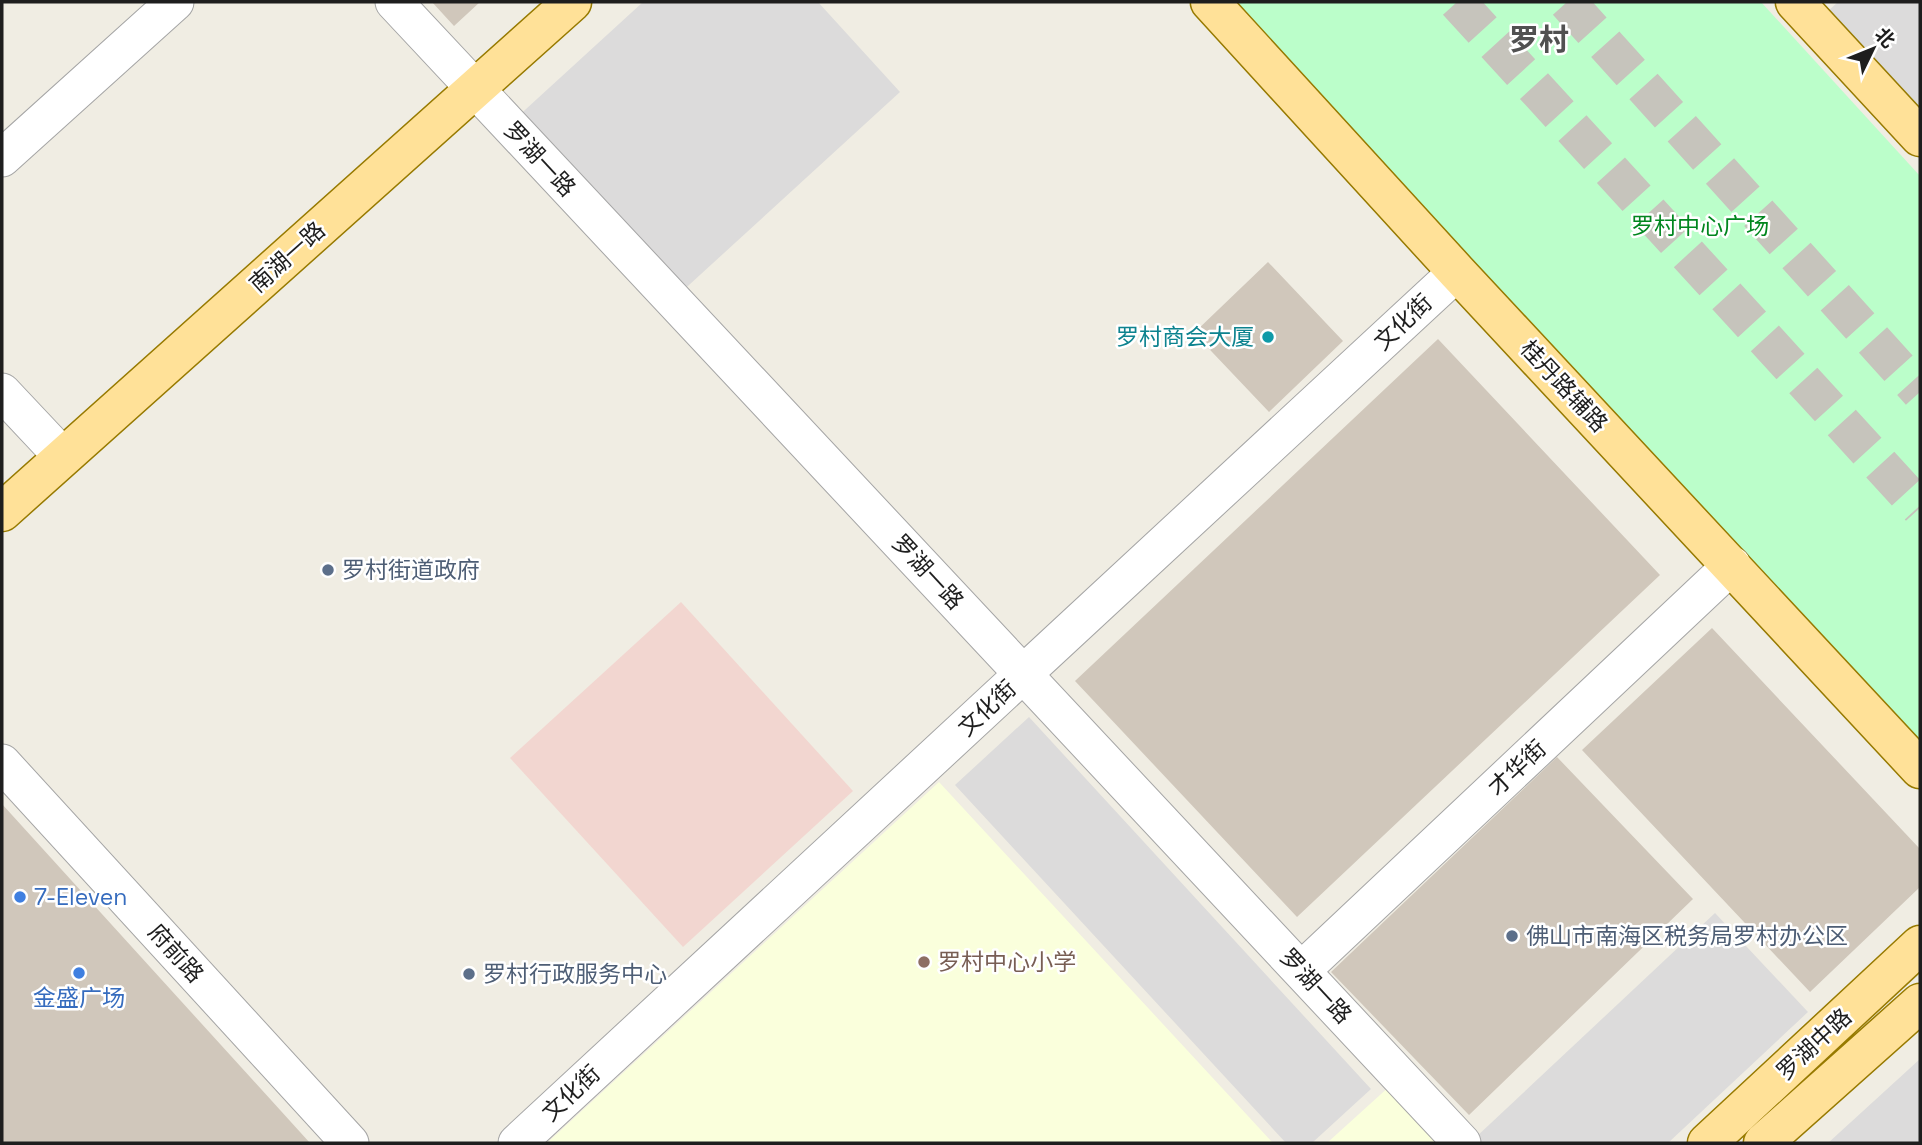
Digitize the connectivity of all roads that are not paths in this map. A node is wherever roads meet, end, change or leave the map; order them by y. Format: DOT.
graph roads {
  1 [pos="175,2"];
  2 [pos="394,2"];
  3 [pos="538,2"];
  4 [pos="572,2"];
  5 [pos="1209,2"];
  6 [pos="1795,2"];
  7 [pos="466,81"];
  8 [pos="1920,137"];
  9 [pos="2,159"];
  10 [pos="1457,272"];
  11 [pos="2,392"];
  12 [pos="50,443"];
  13 [pos="2,487"];
  14 [pos="2,512"];
  15 [pos="1732,565"];
  16 [pos="1024,674"];
  17 [pos="2,763"];
  18 [pos="1920,769"];
  19 [pos="1920,945"];
  20 [pos="1302,971"];
  21 [pos="1920,1003"];
  22 [pos="350,1143"];
  23 [pos="517,1143"];
  24 [pos="1462,1143"];
  25 [pos="1707,1143"];
  26 [pos="1763,1143"];
  1 -- 9 [label="street"];
  2 -- 7 [label="street, 罗湖一路"];
  3 -- 7 [label="main road, 南湖一路"];
  4 -- 7 [label="main road, 南湖一路"];
  5 -- 10 [label="main road, 桂丹路辅路"];
  6 -- 8 [label="main road"];
  7 -- 12 [label="main road, 南湖一路"];
  7 -- 14 [label="main road, 南湖一路"];
  7 -- 16 [label="street, 罗湖一路"];
  10 -- 15 [label="main road, 桂丹路辅路"];
  10 -- 16 [label="street, 文化街"];
  11 -- 12 [label="street"];
  12 -- 13 [label="main road, 南湖一路"];
  15 -- 18 [label="main road, 桂丹路辅路"];
  15 -- 20 [label="street, 才华街"];
  16 -- 20 [label="street, 罗湖一路"];
  16 -- 23 [label="street, 文化街"];
  17 -- 22 [label="street, 府前路"];
  19 -- 25 [label="main road, 罗湖中路"];
  20 -- 24 [label="street, 罗湖一路"];
  21 -- 26 [label="main road, 罗湖中路"];
}
